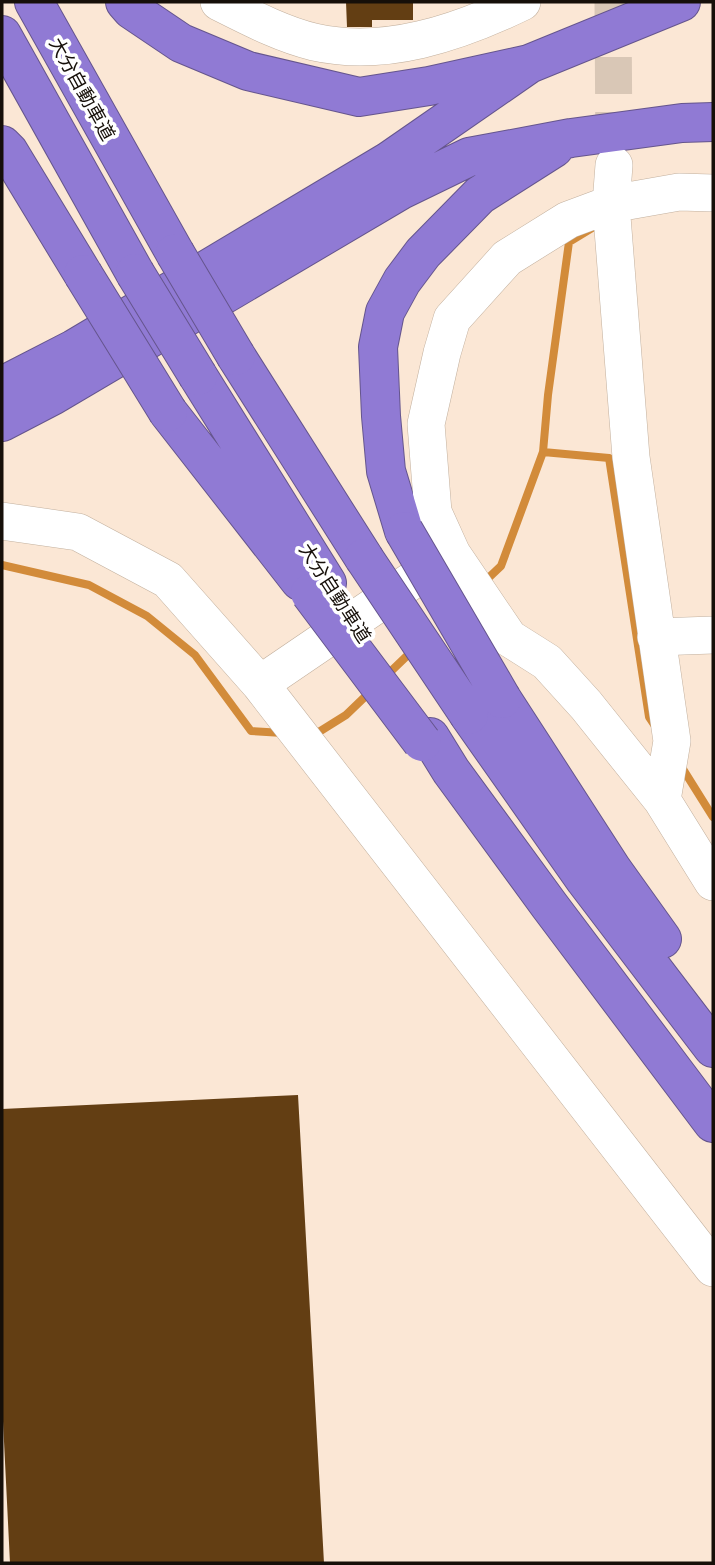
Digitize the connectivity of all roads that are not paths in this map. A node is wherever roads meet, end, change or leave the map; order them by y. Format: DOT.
graph roads {
  1 [pos="34,2"];
  2 [pos="125,2"];
  3 [pos="219,2"];
  4 [pos="522,2"];
  5 [pos="681,2"];
  6 [pos="2,35"];
  7 [pos="529,64"];
  8 [pos="713,122"];
  9 [pos="571,138"];
  10 [pos="2,145"];
  11 [pos="614,165"];
  12 [pos="713,193"];
  13 [pos="611,204"];
  14 [pos="2,386"];
  15 [pos="2,422"];
  16 [pos="2,521"];
  17 [pos="452,554"];
  18 [pos="319,588"];
  19 [pos="713,635"];
  20 [pos="656,636"];
  21 [pos="260,684"];
  22 [pos="486,707"];
  23 [pos="667,771"];
  24 [pos="713,882"];
  25 [pos="713,1009"];
  26 [pos="713,1048"];
  27 [pos="713,1123"];
  28 [pos="713,1268"];
  1 -- 22 [label="highway, 大分自動車道, bridge"];
  2 -- 7 [label="highway"];
  3 -- 4 [label="street"];
  5 -- 7 [label="highway"];
  6 -- 18 [label="highway, 大分自動車道, bridge"];
  7 -- 14 [label="highway"];
  8 -- 9 [label="highway"];
  9 -- 15 [label="highway"];
  9 -- 22 [label="highway, bridge"];
  10 -- 18 [label="highway, bridge"];
  11 -- 13 [label="street"];
  12 -- 13 [label="street"];
  13 -- 17 [label="street"];
  13 -- 20 [label="street"];
  16 -- 21 [label="street"];
  17 -- 21 [label="street"];
  17 -- 23 [label="street"];
  18 -- 27 [label="highway, 大分自動車道"];
  19 -- 20 [label="street"];
  20 -- 23 [label="street"];
  21 -- 28 [label="street"];
  22 -- 25 [label="highway"];
  22 -- 26 [label="highway, 大分自動車道"];
  23 -- 24 [label="street"];
}
